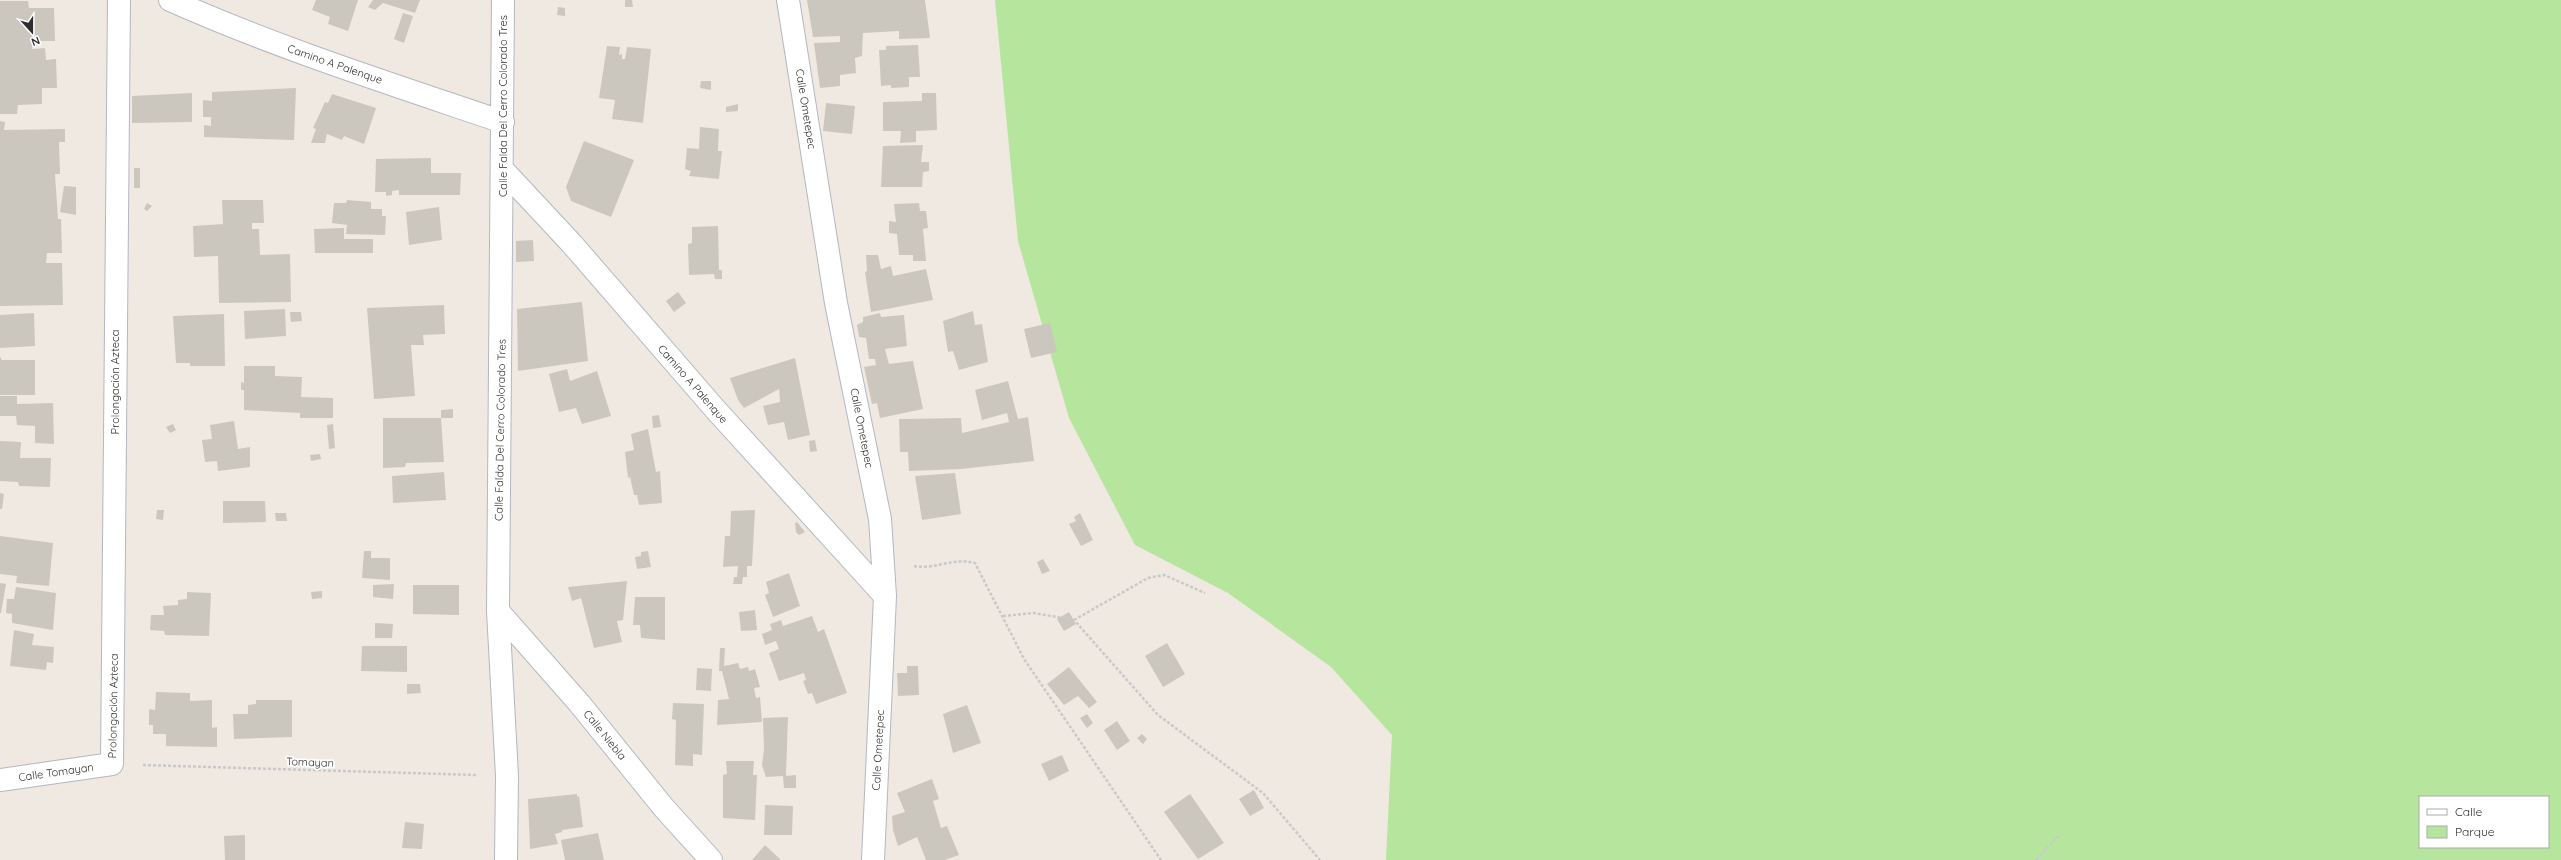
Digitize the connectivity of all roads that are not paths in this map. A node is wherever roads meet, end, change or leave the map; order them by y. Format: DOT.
graph roads {
  1 [pos="120,0"];
  2 [pos="170,0"];
  3 [pos="503,0"];
  4 [pos="788,0"];
  5 [pos="503,122"];
  6 [pos="503,170"];
  7 [pos="885,596"];
  8 [pos="498,611"];
  9 [pos="112,764"];
  10 [pos="0,780"];
  11 [pos="506,860"];
  12 [pos="711,860"];
  13 [pos="873,860"];
  1 -- 9 [label="street, Prolongación Azteca"];
  2 -- 5 [label="street, Camino A Palenque"];
  3 -- 5 [label="street, Calle Falda Del Cerro Colorado Tres"];
  4 -- 7 [label="street, Calle Ometepec"];
  5 -- 6 [label="street, Calle Falda Del Cerro Colorado Tres"];
  6 -- 7 [label="street, Camino A Palenque"];
  6 -- 8 [label="street, Calle Falda Del Cerro Colorado Tres"];
  7 -- 13 [label="street, Calle Ometepec"];
  8 -- 11 [label="street, Calle Falda Del Cerro Colorado Tres"];
  8 -- 12 [label="street, Calle Niebla"];
  9 -- 10 [label="street, Calle Tomayan"];
}
